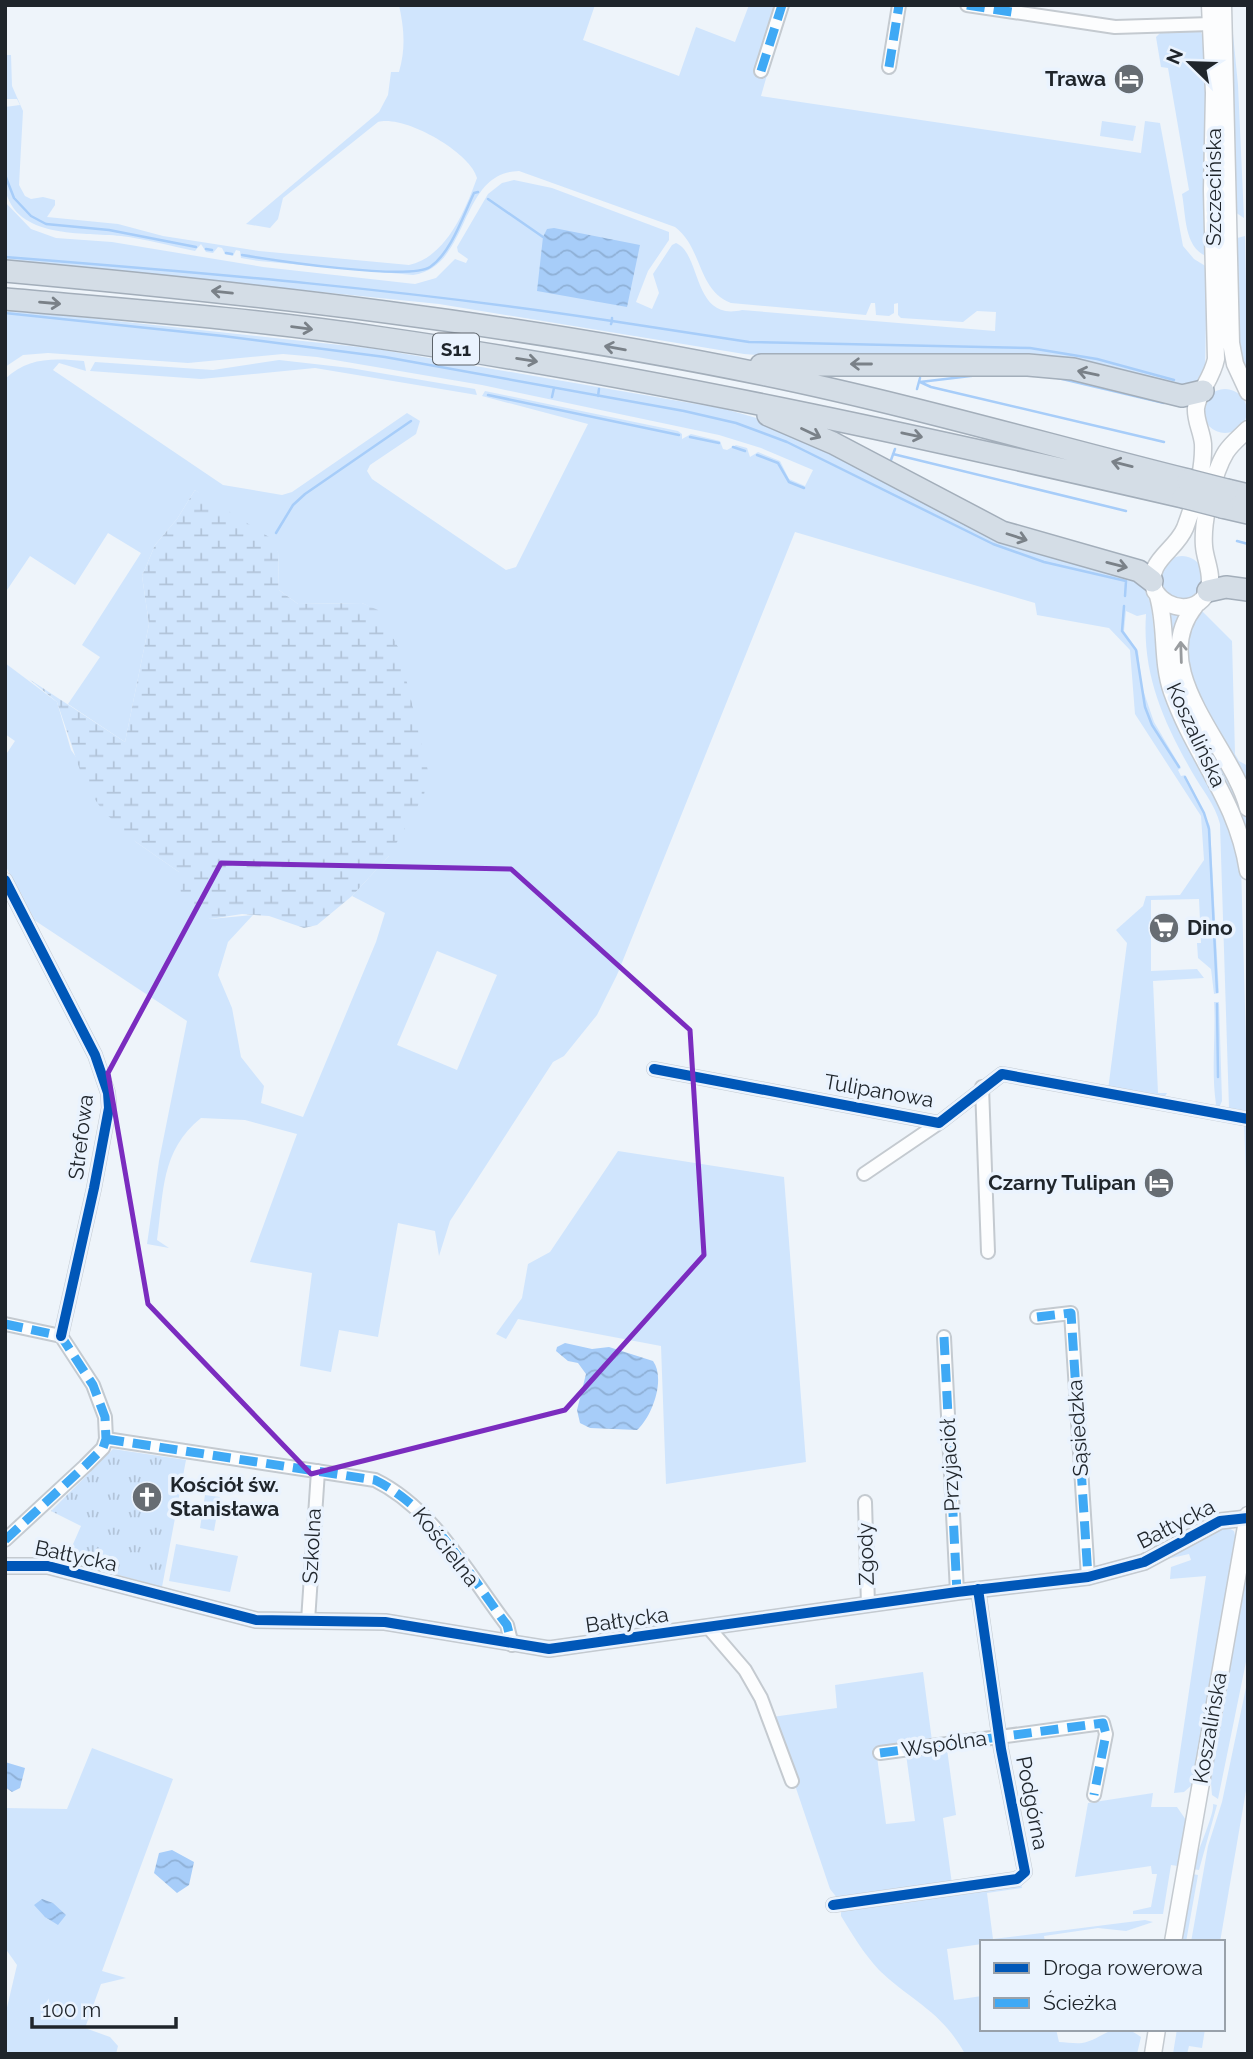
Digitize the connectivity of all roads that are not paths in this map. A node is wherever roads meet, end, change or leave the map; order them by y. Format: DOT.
graph roads {
  1 [pos="782,5"];
  2 [pos="899,5"];
  3 [pos="967,5"];
  4 [pos="1210,5"];
  5 [pos="1223,5"];
  6 [pos="1007,8"];
  7 [pos="1211,24"];
  8 [pos="890,67"];
  9 [pos="761,71"];
  10 [pos="5,271"];
  11 [pos="5,299"];
  12 [pos="1223,326"];
  13 [pos="682,359"];
  14 [pos="678,386"];
  15 [pos="1205,389"];
  16 [pos="1247,392"];
  17 [pos="1248,429"];
  18 [pos="1186,489"];
  19 [pos="1248,495"];
  20 [pos="1225,498"];
  21 [pos="1248,513"];
  22 [pos="1155,588"];
  23 [pos="1248,590"];
  24 [pos="1201,598"];
  25 [pos="1248,808"];
  26 [pos="1248,871"];
  27 [pos="5,880"];
  28 [pos="654,1069"];
  29 [pos="982,1087"];
  30 [pos="1248,1119"];
  31 [pos="939,1123"];
  32 [pos="864,1174"];
  33 [pos="988,1252"];
  34 [pos="1037,1317"];
  35 [pos="5,1324"];
  36 [pos="61,1336"];
  37 [pos="944,1337"];
  38 [pos="106,1439"];
  39 [pos="318,1471"];
  40 [pos="865,1502"];
  41 [pos="1248,1517"];
  42 [pos="5,1540"];
  43 [pos="5,1566"];
  44 [pos="1088,1577"];
  45 [pos="978,1590"];
  46 [pos="957,1592"];
  47 [pos="868,1605"];
  48 [pos="307,1621"];
  49 [pos="708,1628"];
  50 [pos="512,1645"];
  51 [pos="1000,1737"];
  52 [pos="880,1753"];
  53 [pos="792,1782"];
  54 [pos="1094,1795"];
  55 [pos="833,1905"];
  56 [pos="1173,1940"];
  57 [pos="1157,2031"];
  58 [pos="1153,2054"];
  1 -- 9 [label="street"];
  2 -- 8 [label="street"];
  3 -- 6 [label="street"];
  4 -- 7 [label="main road, Szczecińska"];
  5 -- 12 [label="main road, Szczecińska"];
  6 -- 7 [label="street"];
  7 -- 12 [label="main road, Szczecińska"];
  13 -- 10 [label="highway, S11, one-way"];
  11 -- 14 [label="highway, S11, one-way"];
  12 -- 15 [label="main road"];
  12 -- 16 [label="main road"];
  15 -- 13 [label="highway, one-way"];
  18 -- 13 [label="highway, S11, one-way"];
  14 -- 18 [label="highway, S11, one-way"];
  14 -- 22 [label="highway, one-way"];
  15 -- 16 [label="main road"];
  15 -- 22 [label="main road"];
  17 -- 24 [label="main road"];
  18 -- 20 [label="highway, S11, bridge"];
  19 -- 20 [label="highway, S11"];
  20 -- 21 [label="highway, S11"];
  22 -- 24 [label="main road"];
  22 -- 26 [label="main road, Koszalińska"];
  23 -- 24 [label="highway"];
  25 -- 24 [label="main road, Koszalińska, one-way"];
  27 -- 36 [label="street, Strefowa"];
  28 -- 31 [label="street, Tulipanowa"];
  29 -- 30 [label="street, Tulipanowa"];
  29 -- 31 [label="street, Tulipanowa"];
  29 -- 33 [label="street"];
  31 -- 32 [label="street"];
  34 -- 44 [label="street, Sąsiedzka"];
  35 -- 36 [label="street"];
  36 -- 38 [label="street"];
  37 -- 46 [label="street, Przyjaciół"];
  38 -- 39 [label="street, Kościelna"];
  38 -- 42 [label="street"];
  39 -- 48 [label="street, Szkolna"];
  39 -- 50 [label="street, Kościelna"];
  40 -- 47 [label="street, Zgody"];
  41 -- 44 [label="street, Bałtycka"];
  41 -- 56 [label="main road, Koszalińska"];
  43 -- 48 [label="street, Bałtycka"];
  44 -- 45 [label="street, Bałtycka"];
  45 -- 46 [label="street, Bałtycka"];
  45 -- 51 [label="street, Podgórna"];
  46 -- 47 [label="street, Bałtycka"];
  47 -- 49 [label="street, Bałtycka"];
  48 -- 50 [label="street, Bałtycka"];
  49 -- 50 [label="street, Bałtycka"];
  49 -- 53 [label="street"];
  51 -- 52 [label="street, Wspólna"];
  51 -- 54 [label="street, Wspólna"];
  51 -- 55 [label="street, Podgórna"];
  57 -- 58 [label="main road"];
}
